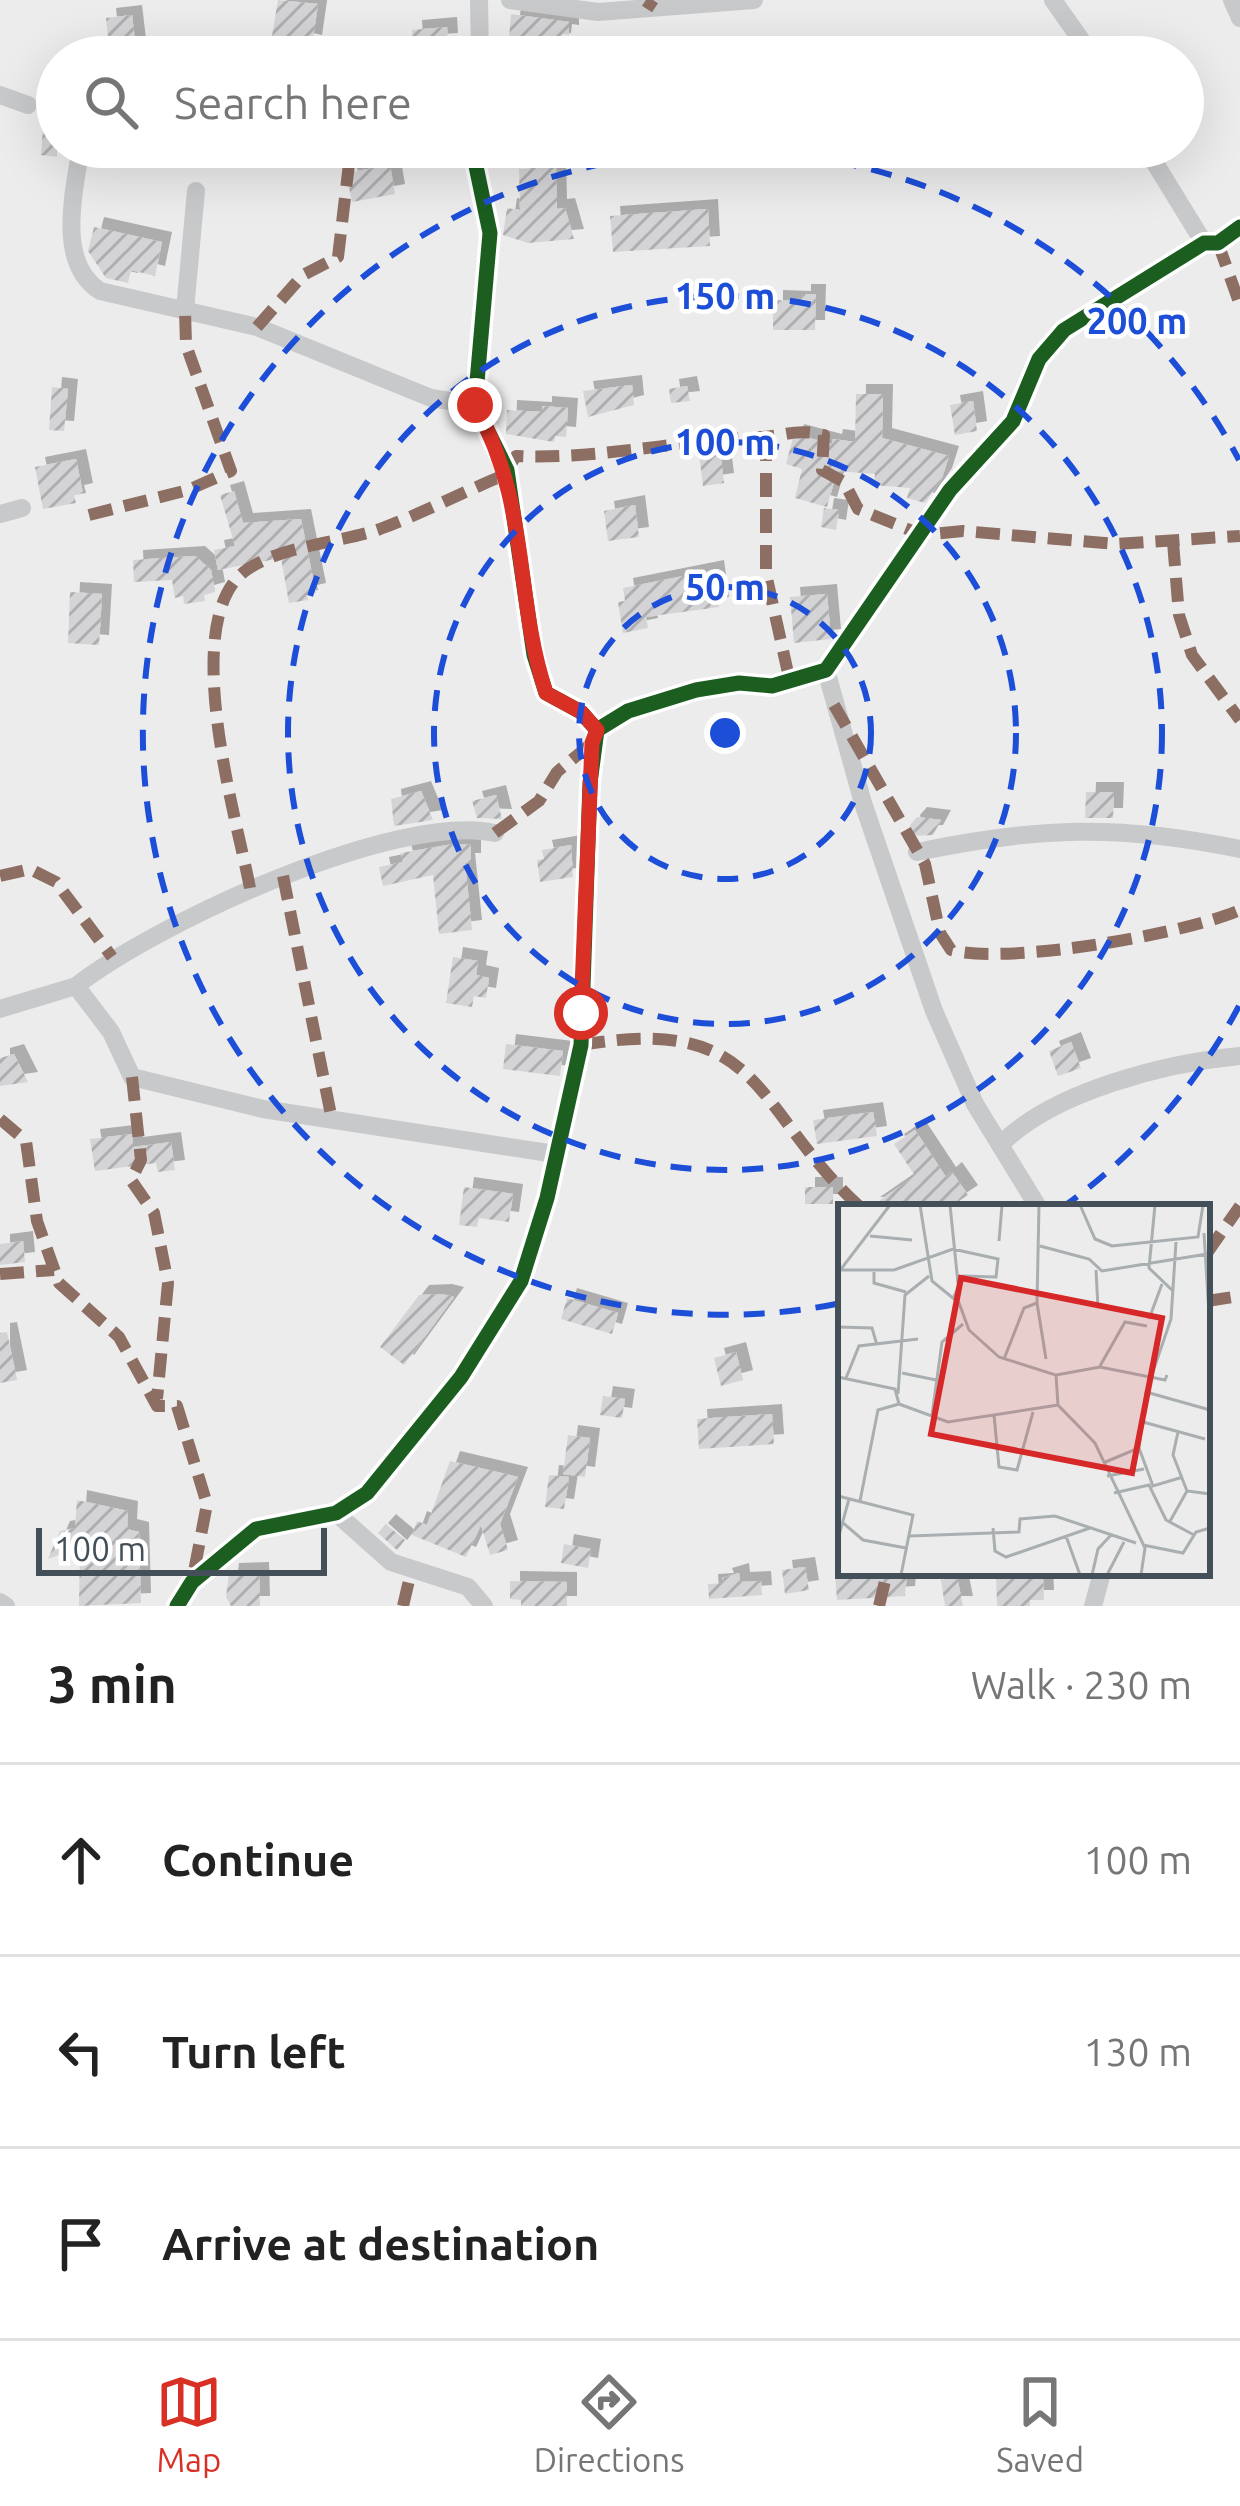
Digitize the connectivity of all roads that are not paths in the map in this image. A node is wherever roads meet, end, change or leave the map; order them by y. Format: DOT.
graph roads {
  1 [pos="479,0"];
  2 [pos="510,0"];
  3 [pos="754,0"];
  4 [pos="1053,0"];
  5 [pos="1232,0"];
  6 [pos="598,6"];
  7 [pos="1240,18"];
  8 [pos="479,36"];
  9 [pos="1078,36"];
  10 [pos="0,95"];
  11 [pos="28,105"];
  12 [pos="80,168"];
  13 [pos="476,168"];
  14 [pos="1158,168"];
  15 [pos="196,191"];
  16 [pos="1240,227"];
  17 [pos="1204,243"];
  18 [pos="185,310"];
  19 [pos="475,405"];
  20 [pos="22,508"];
  21 [pos="0,514"];
  22 [pos="826,670"];
  23 [pos="597,730"];
  24 [pos="496,833"];
  25 [pos="1240,849"];
  26 [pos="917,852"];
  27 [pos="76,986"];
  28 [pos="0,1010"];
  29 [pos="1240,1056"];
  30 [pos="1000,1145"];
  31 [pos="555,1154"];
  32 [pos="1036,1204"];
  33 [pos="336,1513"];
  34 [pos="1101,1576"];
  35 [pos="177,1606"];
  36 [pos="484,1606"];
  37 [pos="1093,1606"];
  1 -- 8 [label="street"];
  2 -- 6 [label="street"];
  3 -- 6 [label="street"];
  4 -- 9 [label="street"];
  5 -- 7 [label="street"];
  10 -- 11 [label="street"];
  12 -- 18 [label="street"];
  13 -- 19 [label="street"];
  14 -- 17 [label="street"];
  15 -- 18 [label="street"];
  16 -- 17 [label="street"];
  17 -- 22 [label="street"];
  18 -- 19 [label="street"];
  19 -- 23 [label="street"];
  20 -- 21 [label="street"];
  22 -- 23 [label="street"];
  22 -- 30 [label="street"];
  23 -- 31 [label="street"];
  24 -- 27 [label="street"];
  25 -- 26 [label="street"];
  27 -- 28 [label="street"];
  27 -- 31 [label="street"];
  29 -- 30 [label="street"];
  30 -- 32 [label="street"];
  31 -- 33 [label="street"];
  33 -- 35 [label="street"];
  33 -- 36 [label="street"];
  34 -- 37 [label="street"];
}
